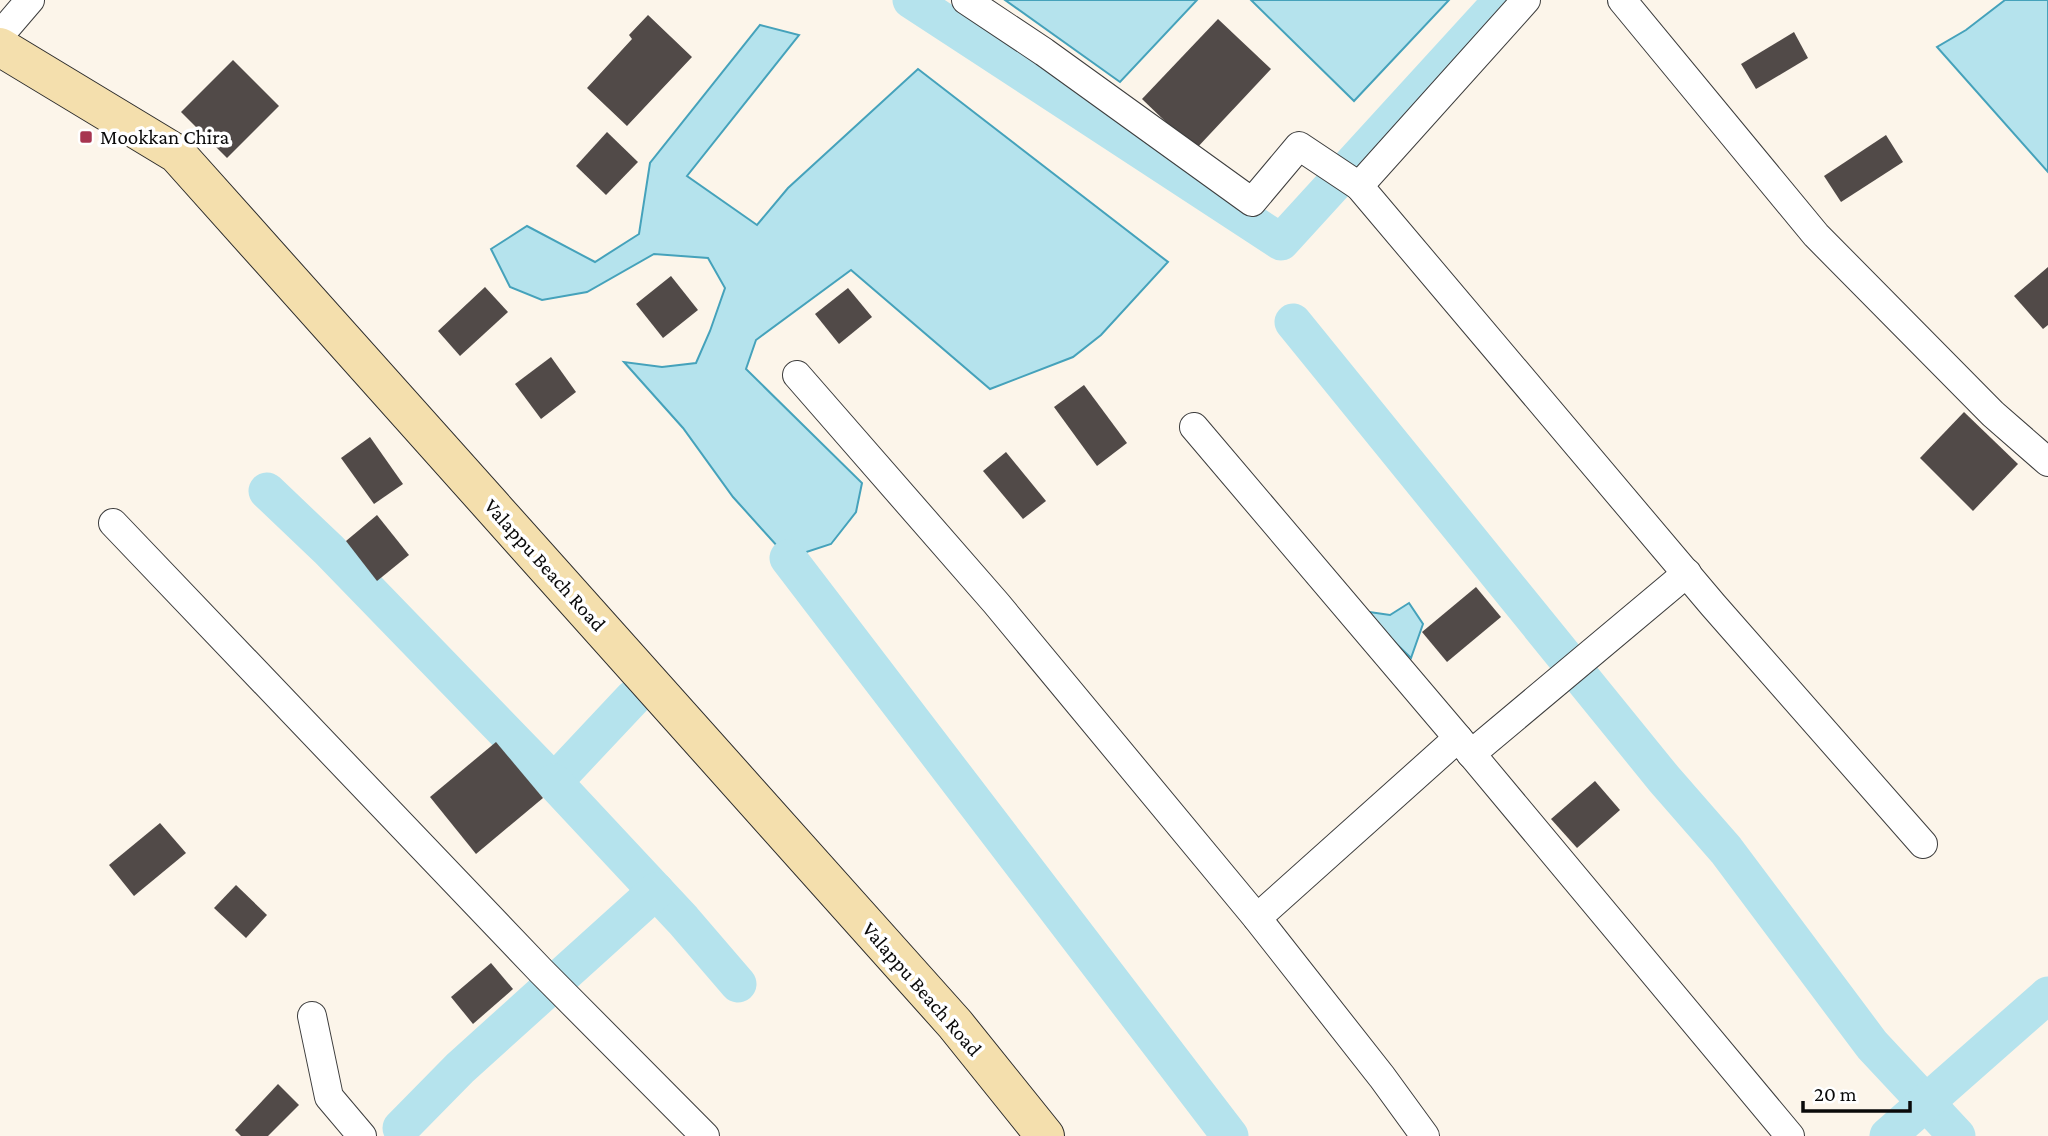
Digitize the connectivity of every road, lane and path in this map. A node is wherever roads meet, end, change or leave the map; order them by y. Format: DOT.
graph roads {
  1 [pos="30,0"];
  2 [pos="966,0"];
  3 [pos="1526,0"];
  4 [pos="1622,0"];
  5 [pos="0,35"];
  6 [pos="0,47"];
  7 [pos="1356,183"];
  8 [pos="797,375"];
  9 [pos="1194,427"];
  10 [pos="2048,462"];
  11 [pos="113,523"];
  12 [pos="1687,573"];
  13 [pos="1465,746"];
  14 [pos="1923,844"];
  15 [pos="1257,918"];
  16 [pos="312,1016"];
  17 [pos="362,1136"];
  18 [pos="705,1136"];
  19 [pos="1045,1136"];
  20 [pos="1425,1136"];
  21 [pos="1790,1136"];
  1 -- 5 [label="street"];
  2 -- 7 [label="street"];
  3 -- 7 [label="street"];
  4 -- 10 [label="street"];
  6 -- 19 [label="main road, Valappu Beach Road"];
  7 -- 12 [label="street"];
  8 -- 15 [label="street"];
  9 -- 13 [label="street"];
  11 -- 18 [label="street"];
  12 -- 13 [label="street"];
  12 -- 14 [label="street"];
  13 -- 15 [label="street"];
  13 -- 21 [label="street"];
  15 -- 20 [label="street"];
  16 -- 17 [label="street"];
}
